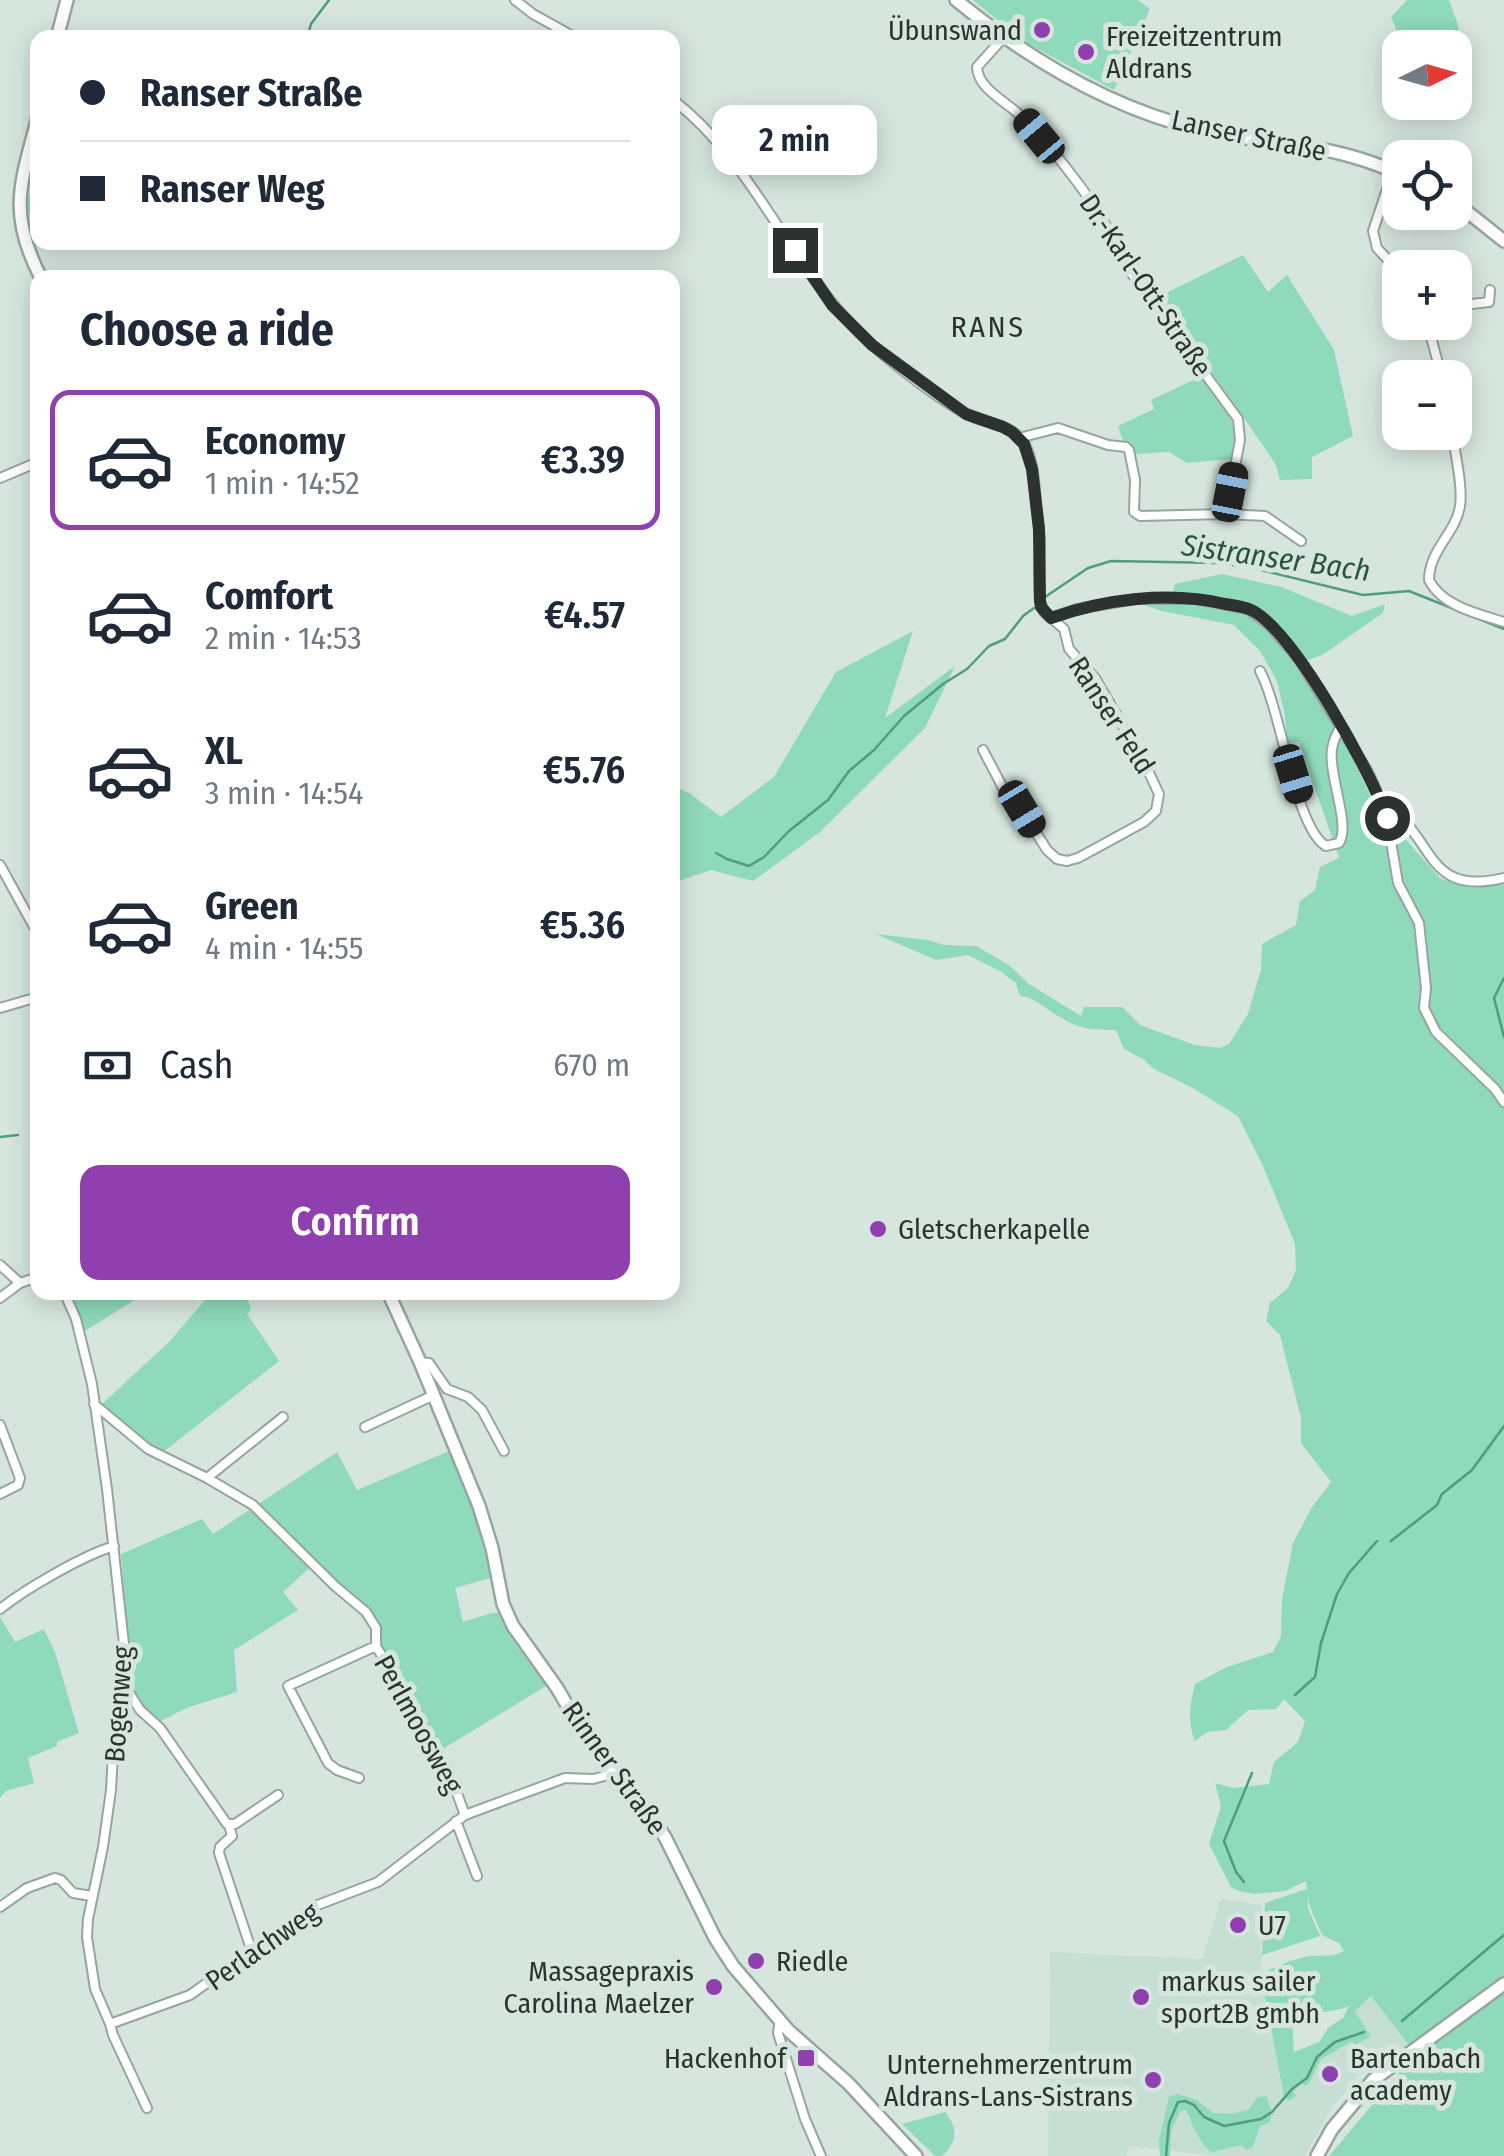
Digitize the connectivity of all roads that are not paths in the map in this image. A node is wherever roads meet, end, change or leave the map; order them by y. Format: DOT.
graph roads {
  1 [pos="67,0"];
  2 [pos="515,0"];
  3 [pos="956,0"];
  4 [pos="60,30"];
  5 [pos="562,30"];
  6 [pos="1003,38"];
  7 [pos="680,104"];
  8 [pos="30,148"];
  9 [pos="1382,167"];
  10 [pos="1382,209"];
  11 [pos="1472,216"];
  12 [pos="1504,241"];
  13 [pos="1382,253"];
  14 [pos="37,270"];
  15 [pos="1490,290"];
  16 [pos="1472,304"];
  17 [pos="1020,438"];
  18 [pos="1454,450"];
  19 [pos="30,465"];
  20 [pos="0,478"];
  21 [pos="1226,514"];
  22 [pos="1301,540"];
  23 [pos="1051,618"];
  24 [pos="1504,622"];
  25 [pos="1260,671"];
  26 [pos="1340,726"];
  27 [pos="983,750"];
  28 [pos="1382,805"];
  29 [pos="0,864"];
  30 [pos="1504,878"];
  31 [pos="30,921"];
  32 [pos="30,999"];
  33 [pos="0,1008"];
  34 [pos="1504,1102"];
  35 [pos="0,1264"];
  36 [pos="30,1280"];
  37 [pos="20,1284"];
  38 [pos="0,1298"];
  39 [pos="67,1300"];
  40 [pos="392,1300"];
  41 [pos="420,1362"];
  42 [pos="434,1395"];
  43 [pos="94,1404"];
  44 [pos="283,1417"];
  45 [pos="0,1425"];
  46 [pos="365,1427"];
  47 [pos="504,1451"];
  48 [pos="207,1478"];
  49 [pos="0,1494"];
  50 [pos="114,1546"];
  51 [pos="0,1609"];
  52 [pos="376,1646"];
  53 [pos="122,1682"];
  54 [pos="616,1774"];
  55 [pos="358,1778"];
  56 [pos="278,1795"];
  57 [pos="465,1814"];
  58 [pos="456,1821"];
  59 [pos="229,1825"];
  60 [pos="476,1876"];
  61 [pos="92,1896"];
  62 [pos="0,1907"];
  63 [pos="252,1952"];
  64 [pos="1504,1984"];
  65 [pos="780,2020"];
  66 [pos="110,2024"];
  67 [pos="147,2108"];
  68 [pos="821,2156"];
  69 [pos="916,2156"];
  70 [pos="1317,2156"];
  1 -- 4 [label="main road"];
  2 -- 5 [label="street"];
  3 -- 6 [label="main road, Lanser Straße"];
  6 -- 9 [label="main road, Lanser Straße"];
  6 -- 21 [label="street, Dr.-Karl-Ott-Straße"];
  7 -- 17 [label="street"];
  8 -- 14 [label="main road"];
  10 -- 13 [label="street, Lanser Straße"];
  11 -- 12 [label="main road"];
  15 -- 16 [label="street"];
  17 -- 21 [label="street"];
  17 -- 23 [label="street"];
  18 -- 24 [label="street"];
  19 -- 20 [label="street"];
  21 -- 22 [label="street"];
  23 -- 26 [label="street"];
  23 -- 27 [label="street, Ranser Feld"];
  25 -- 26 [label="street"];
  26 -- 28 [label="street"];
  28 -- 30 [label="street"];
  28 -- 34 [label="street"];
  29 -- 31 [label="street"];
  32 -- 33 [label="street"];
  35 -- 37 [label="street"];
  36 -- 37 [label="street"];
  37 -- 38 [label="street"];
  39 -- 43 [label="street, Bogenweg"];
  40 -- 41 [label="main road, Rinner Straße"];
  41 -- 42 [label="main road, Rinner Straße"];
  41 -- 47 [label="street"];
  42 -- 46 [label="street"];
  42 -- 54 [label="main road, Rinner Straße"];
  43 -- 48 [label="street, Perlmoosweg"];
  43 -- 50 [label="street, Bogenweg"];
  44 -- 48 [label="street"];
  45 -- 49 [label="street"];
  48 -- 52 [label="street, Perlmoosweg"];
  50 -- 51 [label="street"];
  50 -- 53 [label="street, Bogenweg"];
  52 -- 55 [label="street"];
  52 -- 57 [label="street, Perlmoosweg"];
  53 -- 59 [label="street"];
  53 -- 61 [label="street, Bogenweg"];
  54 -- 57 [label="street, Perlachweg"];
  54 -- 65 [label="main road, Rinner Straße"];
  56 -- 59 [label="street"];
  57 -- 58 [label="street, Perlachweg"];
  58 -- 60 [label="street"];
  58 -- 63 [label="street, Perlachweg"];
  59 -- 63 [label="street"];
  61 -- 62 [label="street"];
  61 -- 66 [label="street, Bogenweg"];
  63 -- 66 [label="street, Perlachweg"];
  64 -- 70 [label="main road"];
  65 -- 68 [label="street"];
  65 -- 69 [label="main road, Rinner Straße"];
  66 -- 67 [label="street, Bogenweg"];
}
